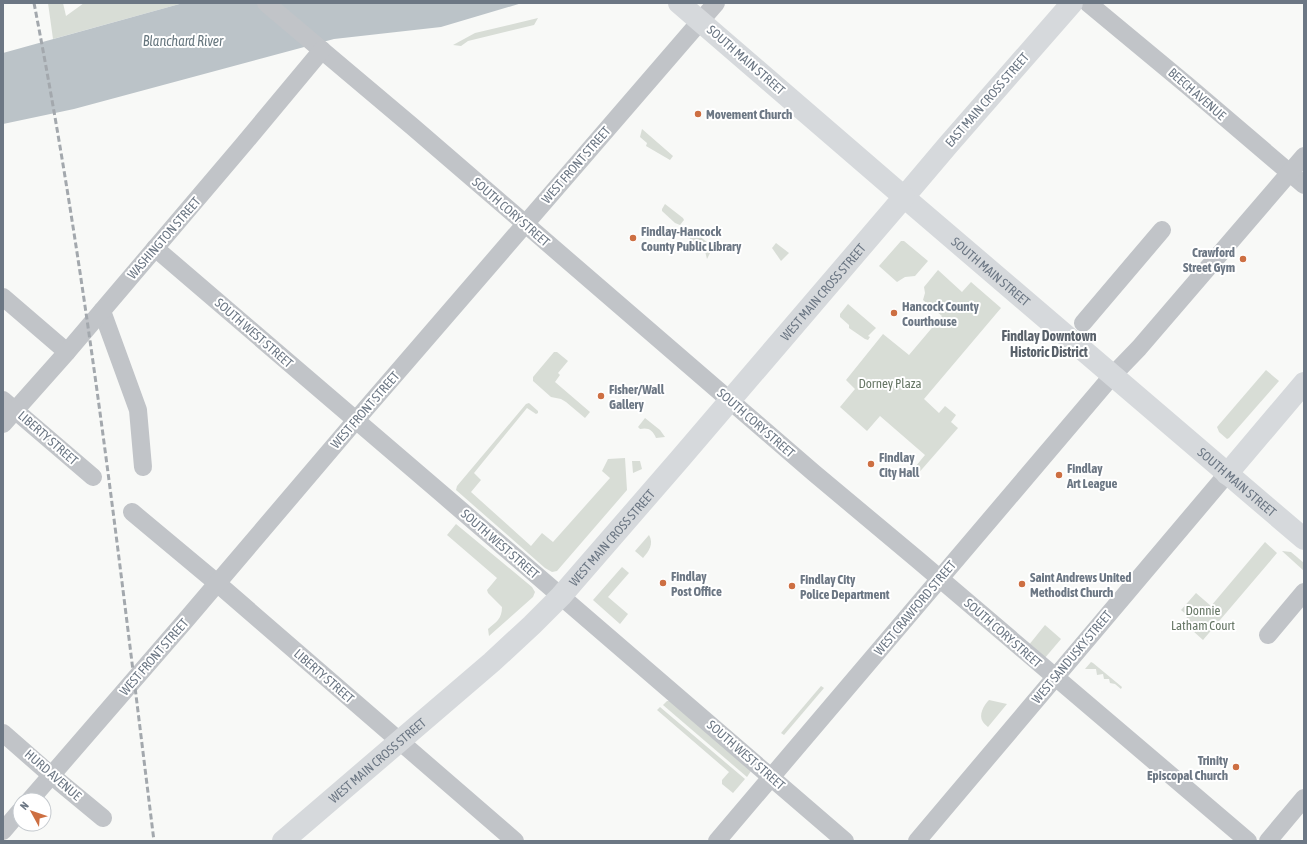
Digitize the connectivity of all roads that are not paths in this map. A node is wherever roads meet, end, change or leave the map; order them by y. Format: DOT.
graph roads {
  1 [pos="266,3"];
  2 [pos="679,3"];
  3 [pos="716,3"];
  4 [pos="1072,3"];
  5 [pos="1088,3"];
  6 [pos="700,21"];
  7 [pos="322,50"];
  8 [pos="1304,156"];
  9 [pos="1290,173"];
  10 [pos="1304,185"];
  11 [pos="904,197"];
  12 [pos="525,224"];
  13 [pos="1162,230"];
  14 [pos="154,248"];
  15 [pos="3,296"];
  16 [pos="102,311"];
  17 [pos="1083,322"];
  18 [pos="67,352"];
  19 [pos="1112,376"];
  20 [pos="1304,383"];
  21 [pos="730,401"];
  22 [pos="9,405"];
  23 [pos="356,420"];
  24 [pos="3,424"];
  25 [pos="143,467"];
  26 [pos="1227,474"];
  27 [pos="93,477"];
  28 [pos="132,512"];
  29 [pos="1304,539"];
  30 [pos="940,579"];
  31 [pos="217,583"];
  32 [pos="1304,592"];
  33 [pos="561,596"];
  34 [pos="1268,635"];
  35 [pos="1055,678"];
  36 [pos="3,733"];
  37 [pos="399,742"];
  38 [pos="51,775"];
  39 [pos="771,777"];
  40 [pos="37,792"];
  41 [pos="1304,798"];
  42 [pos="103,818"];
  43 [pos="12,820"];
  44 [pos="3,831"];
  45 [pos="284,841"];
  46 [pos="515,841"];
  47 [pos="717,841"];
  48 [pos="845,841"];
  49 [pos="917,841"];
  50 [pos="1248,841"];
  51 [pos="1268,841"];
  1 -- 7 [label="street, SOUTH CORY STREET"];
  2 -- 6 [label="main road, SOUTH MAIN STREET"];
  3 -- 6 [label="street, WEST FRONT STREET"];
  4 -- 11 [label="main road, EAST MAIN CROSS STREET"];
  5 -- 9 [label="street, BEECH AVENUE"];
  6 -- 11 [label="main road, SOUTH MAIN STREET"];
  6 -- 12 [label="street, WEST FRONT STREET"];
  7 -- 12 [label="street, SOUTH CORY STREET"];
  7 -- 14 [label="street, WASHINGTON STREET"];
  8 -- 9 [label="street, WEST CRAWFORD STREET"];
  9 -- 10 [label="street, BEECH AVENUE"];
  9 -- 19 [label="street, WEST CRAWFORD STREET"];
  11 -- 19 [label="main road, SOUTH MAIN STREET"];
  11 -- 21 [label="main road, WEST MAIN CROSS STREET"];
  12 -- 21 [label="street, SOUTH CORY STREET"];
  12 -- 23 [label="street, WEST FRONT STREET"];
  13 -- 17 [label="street"];
  14 -- 16 [label="street, WASHINGTON STREET"];
  14 -- 23 [label="street, SOUTH WEST STREET"];
  15 -- 18 [label="street"];
  16 -- 18 [label="street, WASHINGTON STREET"];
  16 -- 25 [label="street"];
  18 -- 22 [label="street, WASHINGTON STREET"];
  19 -- 26 [label="main road, SOUTH MAIN STREET"];
  19 -- 30 [label="street, WEST CRAWFORD STREET"];
  20 -- 26 [label="main road"];
  21 -- 30 [label="street, SOUTH CORY STREET"];
  21 -- 33 [label="main road, WEST MAIN CROSS STREET"];
  22 -- 24 [label="street, WASHINGTON STREET"];
  22 -- 27 [label="street, LIBERTY STREET"];
  23 -- 31 [label="street, WEST FRONT STREET"];
  23 -- 33 [label="street, SOUTH WEST STREET"];
  26 -- 29 [label="main road, SOUTH MAIN STREET"];
  26 -- 35 [label="street, WEST SANDUSKY STREET"];
  28 -- 31 [label="street, LIBERTY STREET"];
  30 -- 35 [label="street, SOUTH CORY STREET"];
  30 -- 39 [label="street, WEST CRAWFORD STREET"];
  31 -- 37 [label="street, LIBERTY STREET"];
  31 -- 38 [label="street, WEST FRONT STREET"];
  32 -- 34 [label="street"];
  33 -- 37 [label="main road, WEST MAIN CROSS STREET"];
  33 -- 39 [label="street, SOUTH WEST STREET"];
  35 -- 49 [label="street, WEST SANDUSKY STREET"];
  35 -- 50 [label="street, SOUTH CORY STREET"];
  36 -- 38 [label="street, HURD AVENUE"];
  37 -- 45 [label="main road, WEST MAIN CROSS STREET"];
  37 -- 46 [label="street, LIBERTY STREET"];
  38 -- 40 [label="street, WEST FRONT STREET"];
  38 -- 42 [label="street, HURD AVENUE"];
  39 -- 47 [label="street, WEST CRAWFORD STREET"];
  39 -- 48 [label="street, SOUTH WEST STREET"];
  41 -- 51 [label="street"];
  43 -- 44 [label="street"];
}
